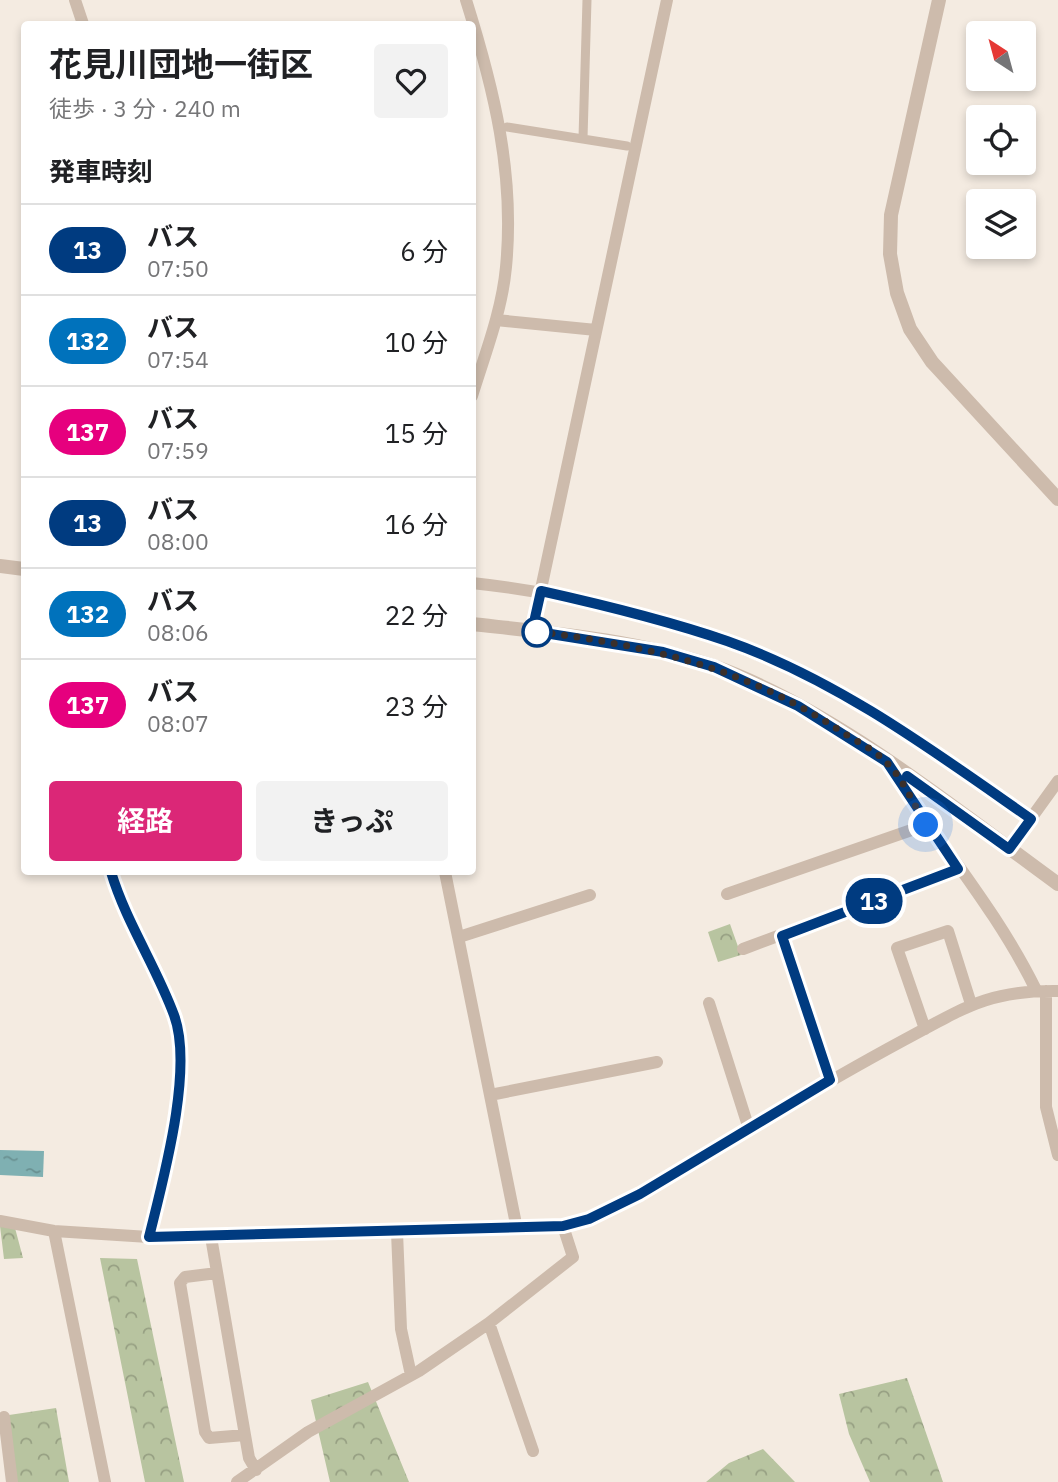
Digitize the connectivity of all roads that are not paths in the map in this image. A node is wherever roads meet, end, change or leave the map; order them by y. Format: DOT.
graph roads {
  1 [pos="75,0"];
  2 [pos="466,0"];
  3 [pos="587,0"];
  4 [pos="667,0"];
  5 [pos="939,0"];
  6 [pos="82,21"];
  7 [pos="472,21"];
  8 [pos="476,33"];
  9 [pos="508,127"];
  10 [pos="583,138"];
  11 [pos="627,146"];
  12 [pos="496,320"];
  13 [pos="596,330"];
  14 [pos="476,383"];
  15 [pos="1058,499"];
  16 [pos="0,566"];
  17 [pos="21,569"];
  18 [pos="476,583"];
  19 [pos="541,591"];
  20 [pos="476,624"];
  21 [pos="532,631"];
  22 [pos="887,762"];
  23 [pos="1058,781"];
  24 [pos="1031,819"];
  25 [pos="926,825"];
  26 [pos="1009,849"];
  27 [pos="958,869"];
  28 [pos="112,875"];
  29 [pos="447,875"];
  30 [pos="1058,884"];
  31 [pos="727,894"];
  32 [pos="590,895"];
  33 [pos="782,936"];
  34 [pos="459,937"];
  35 [pos="743,949"];
  36 [pos="1047,990"];
  37 [pos="709,1003"];
  38 [pos="971,1004"];
  39 [pos="925,1029"];
  40 [pos="657,1062"];
  41 [pos="830,1080"];
  42 [pos="490,1095"];
  43 [pos="749,1129"];
  44 [pos="1058,1154"];
  45 [pos="0,1221"];
  46 [pos="563,1226"];
  47 [pos="517,1229"];
  48 [pos="54,1230"];
  49 [pos="397,1232"];
  50 [pos="149,1237"];
  51 [pos="211,1237"];
  52 [pos="217,1273"];
  53 [pos="489,1323"];
  54 [pos="411,1375"];
  55 [pos="4,1417"];
  56 [pos="245,1436"];
  57 [pos="533,1451"];
  58 [pos="256,1470"];
  59 [pos="12,1482"];
  60 [pos="105,1482"];
  61 [pos="237,1482"];
  1 -- 6 [label="street"];
  2 -- 7 [label="street"];
  3 -- 10 [label="street"];
  4 -- 13 [label="street"];
  5 -- 15 [label="street"];
  8 -- 12 [label="street"];
  9 -- 10 [label="street"];
  10 -- 11 [label="street"];
  12 -- 13 [label="street"];
  12 -- 14 [label="street"];
  13 -- 19 [label="street"];
  16 -- 17 [label="street"];
  18 -- 19 [label="street"];
  19 -- 21 [label="street"];
  19 -- 24 [label="street"];
  20 -- 21 [label="street"];
  21 -- 22 [label="street"];
  22 -- 25 [label="street"];
  22 -- 26 [label="street"];
  23 -- 24 [label="street"];
  24 -- 26 [label="street"];
  25 -- 27 [label="street"];
  25 -- 31 [label="street"];
  26 -- 30 [label="street"];
  27 -- 33 [label="street"];
  27 -- 36 [label="street"];
  28 -- 50 [label="street"];
  29 -- 34 [label="street"];
  32 -- 34 [label="street"];
  33 -- 35 [label="street"];
  33 -- 41 [label="street"];
  34 -- 42 [label="street"];
  36 -- 38 [label="street"];
  36 -- 44 [label="street"];
  37 -- 43 [label="street"];
  38 -- 39 [label="street"];
  38 -- 39 [label="street"];
  39 -- 41 [label="street"];
  40 -- 42 [label="street"];
  41 -- 43 [label="street"];
  42 -- 47 [label="street"];
  43 -- 46 [label="street"];
  45 -- 48 [label="street"];
  46 -- 47 [label="street"];
  46 -- 53 [label="street"];
  47 -- 49 [label="street"];
  48 -- 50 [label="street"];
  48 -- 60 [label="street"];
  49 -- 51 [label="street"];
  49 -- 54 [label="street"];
  50 -- 51 [label="street"];
  51 -- 52 [label="street"];
  52 -- 56 [label="street"];
  52 -- 56 [label="street"];
  53 -- 54 [label="street"];
  53 -- 57 [label="street"];
  54 -- 58 [label="street"];
  55 -- 59 [label="street"];
  56 -- 58 [label="street"];
  58 -- 61 [label="street"];
}
